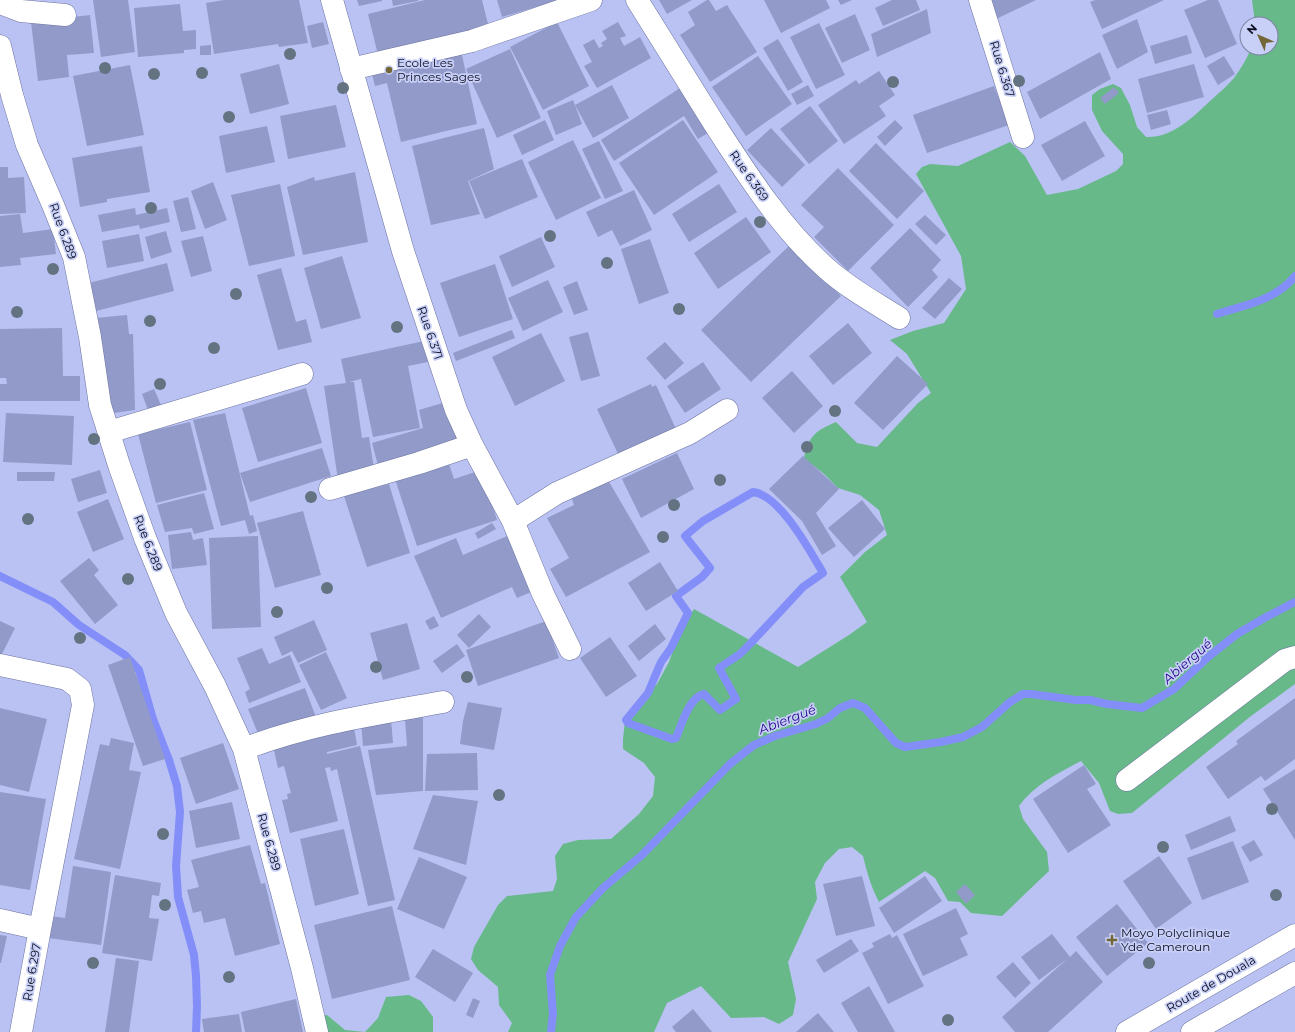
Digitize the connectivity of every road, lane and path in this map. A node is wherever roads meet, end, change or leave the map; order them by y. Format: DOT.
graph roads {
  1 [pos="332,0"];
  2 [pos="591,0"];
  3 [pos="637,0"];
  4 [pos="980,0"];
  5 [pos="0,3"];
  6 [pos="65,15"];
  7 [pos="0,46"];
  8 [pos="350,69"];
  9 [pos="1023,137"];
  10 [pos="898,318"];
  11 [pos="302,374"];
  12 [pos="727,410"];
  13 [pos="108,432"];
  14 [pos="472,445"];
  15 [pos="330,489"];
  16 [pos="513,522"];
  17 [pos="570,649"];
  18 [pos="1295,657"];
  19 [pos="0,665"];
  20 [pos="443,702"];
  21 [pos="244,749"];
  22 [pos="1127,780"];
  23 [pos="0,920"];
  24 [pos="40,929"];
  25 [pos="1295,935"];
  26 [pos="1295,973"];
  27 [pos="21,1032"];
  28 [pos="317,1032"];
  29 [pos="1127,1032"];
  30 [pos="1192,1032"];
  1 -- 8 [label="street, Rue 6.371"];
  2 -- 8 [label="street"];
  3 -- 10 [label="street, Rue 6.369"];
  4 -- 9 [label="street, Rue 6.367"];
  5 -- 6 [label="street"];
  7 -- 13 [label="street, Rue 6.289"];
  8 -- 14 [label="street, Rue 6.371"];
  11 -- 13 [label="street"];
  12 -- 16 [label="street"];
  13 -- 21 [label="street, Rue 6.289"];
  14 -- 15 [label="street"];
  14 -- 16 [label="street, Rue 6.371"];
  16 -- 17 [label="street, Rue 6.371"];
  18 -- 22 [label="street"];
  19 -- 24 [label="street"];
  20 -- 21 [label="street"];
  21 -- 28 [label="street, Rue 6.289"];
  23 -- 24 [label="street, Rue 6.297"];
  24 -- 27 [label="street, Rue 6.297"];
  25 -- 29 [label="street, Route de Douala"];
  26 -- 30 [label="street"];
}
